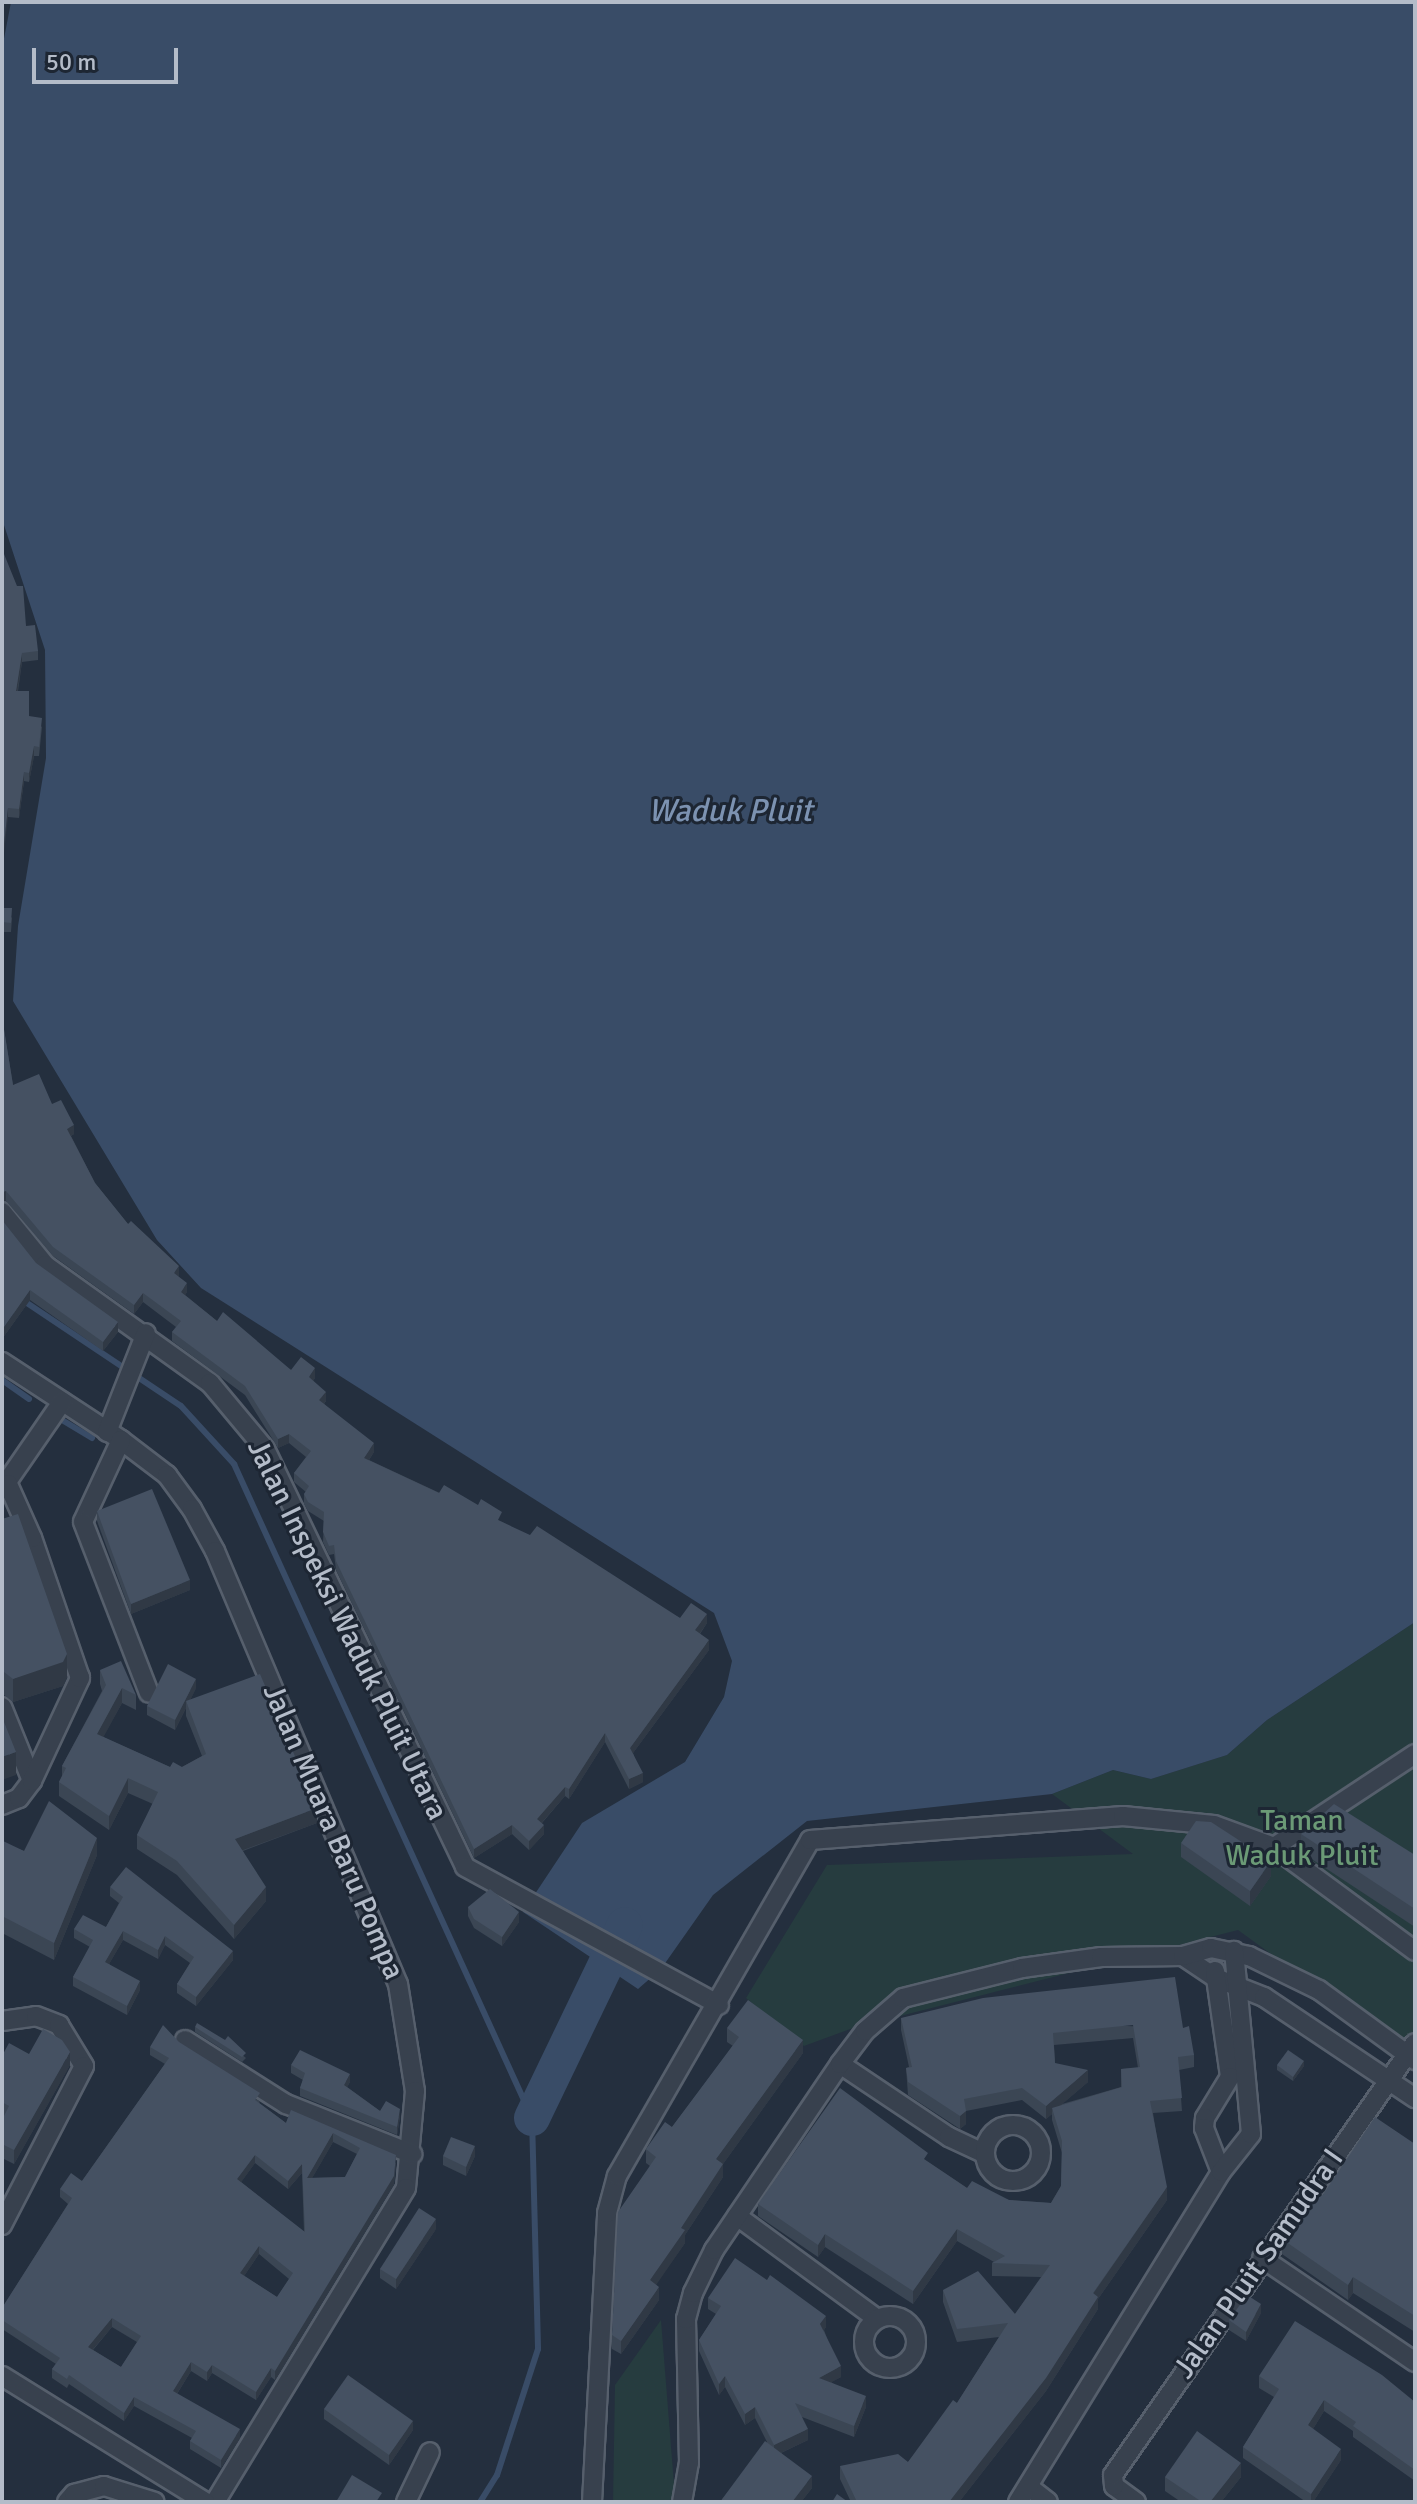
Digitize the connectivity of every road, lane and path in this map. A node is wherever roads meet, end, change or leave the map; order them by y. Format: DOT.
graph roads {
  1 [pos="2,1212"];
  2 [pos="146,1333"];
  3 [pos="2,1362"];
  4 [pos="62,1402"];
  5 [pos="114,1436"];
  6 [pos="5,1486"];
  7 [pos="149,1693"];
  8 [pos="2,1707"];
  9 [pos="1415,1754"];
  10 [pos="32,1781"];
  11 [pos="2,1805"];
  12 [pos="1274,1847"];
  13 [pos="1211,1948"];
  14 [pos="1234,1951"];
  15 [pos="1415,1951"];
  16 [pos="1183,1956"];
  17 [pos="1216,1978"];
  18 [pos="1239,1986"];
  19 [pos="719,2005"];
  20 [pos="2,2021"];
  21 [pos="185,2040"];
  22 [pos="1412,2053"];
  23 [pos="840,2064"];
  24 [pos="1389,2081"];
  25 [pos="1248,2089"];
  26 [pos="1224,2093"];
  27 [pos="1415,2098"];
  28 [pos="984,2153"];
  29 [pos="412,2154"];
  30 [pos="1221,2172"];
  31 [pos="737,2216"];
  32 [pos="2,2225"];
  33 [pos="1262,2258"];
  34 [pos="877,2319"];
  35 [pos="1415,2362"];
  36 [pos="2,2376"];
  37 [pos="430,2452"];
  38 [pos="1024,2495"];
  39 [pos="67,2502"];
  40 [pos="155,2502"];
  41 [pos="205,2502"];
  42 [pos="215,2502"];
  43 [pos="406,2502"];
  44 [pos="592,2502"];
  45 [pos="682,2502"];
  46 [pos="1048,2502"];
  47 [pos="1136,2502"];
  1 -- 2 [label="street, Jalan Inspeksi Waduk Pluit Utara"];
  2 -- 5 [label="street"];
  2 -- 19 [label="street, Jalan Inspeksi Waduk Pluit Utara"];
  3 -- 4 [label="street, Jalan Muara Baru Pompa"];
  4 -- 5 [label="street, Jalan Muara Baru Pompa"];
  4 -- 6 [label="street"];
  5 -- 7 [label="street"];
  5 -- 29 [label="street, Jalan Muara Baru Pompa"];
  6 -- 10 [label="street"];
  8 -- 10 [label="street"];
  9 -- 12 [label="street"];
  10 -- 11 [label="street"];
  12 -- 15 [label="street"];
  12 -- 19 [label="street"];
  13 -- 14 [label="street"];
  13 -- 16 [label="street"];
  13 -- 17 [label="street"];
  14 -- 18 [label="street"];
  14 -- 22 [label="street"];
  16 -- 17 [label="street"];
  16 -- 23 [label="street"];
  17 -- 18 [label="street"];
  17 -- 26 [label="street"];
  18 -- 24 [label="street"];
  18 -- 25 [label="street"];
  19 -- 44 [label="street"];
  20 -- 32 [label="street"];
  21 -- 29 [label="street"];
  22 -- 24 [label="street, Jalan Pluit Samudra I"];
  23 -- 28 [label="street"];
  23 -- 31 [label="street"];
  24 -- 27 [label="street"];
  24 -- 33 [label="street, Jalan Pluit Samudra I"];
  25 -- 26 [label="street"];
  25 -- 30 [label="street"];
  26 -- 30 [label="street"];
  29 -- 42 [label="street, Jalan Muara Baru Pompa"];
  30 -- 38 [label="street"];
  31 -- 34 [label="street"];
  31 -- 45 [label="street"];
  33 -- 35 [label="street"];
  33 -- 47 [label="street, Jalan Pluit Samudra I"];
  36 -- 41 [label="street"];
  37 -- 43 [label="street"];
  38 -- 46 [label="street"];
  39 -- 40 [label="street"];
}
